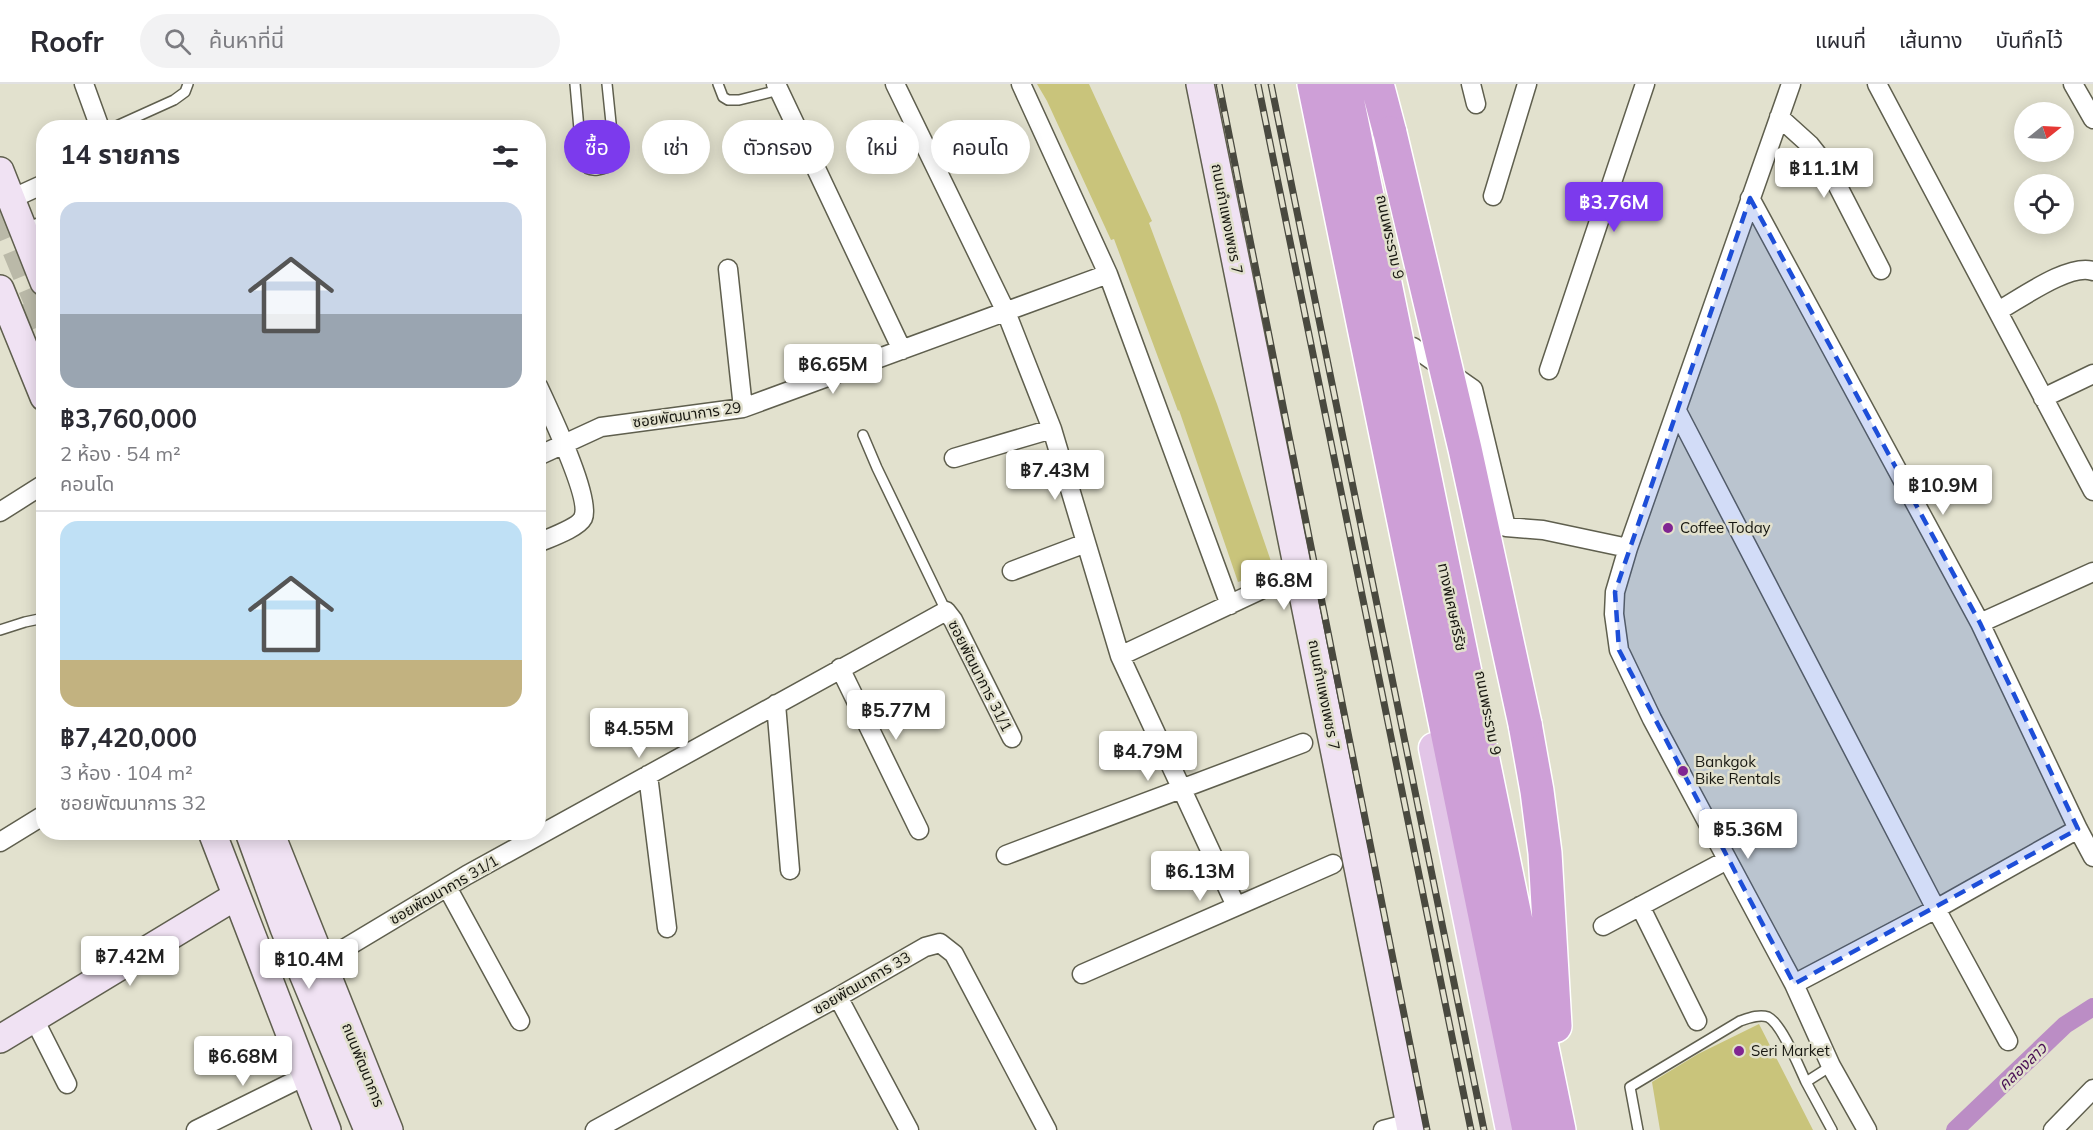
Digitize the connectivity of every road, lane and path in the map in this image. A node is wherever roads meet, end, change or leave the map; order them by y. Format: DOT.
graph roads {
  1 [pos="84,84"];
  2 [pos="188,84"];
  3 [pos="575,84"];
  4 [pos="607,84"];
  5 [pos="718,84"];
  6 [pos="895,84"];
  7 [pos="1021,84"];
  8 [pos="1200,84"];
  9 [pos="1298,84"];
  10 [pos="1314,84"];
  11 [pos="1344,84"];
  12 [pos="1359,84"];
  13 [pos="1377,84"];
  14 [pos="1471,84"];
  15 [pos="1527,84"];
  16 [pos="1645,84"];
  17 [pos="1791,84"];
  18 [pos="1877,84"];
  19 [pos="2073,84"];
  20 [pos="777,87"];
  21 [pos="1476,104"];
  22 [pos="1779,117"];
  23 [pos="2093,119"];
  24 [pos="97,120"];
  25 [pos="129,120"];
  26 [pos="0,171"];
  27 [pos="36,188"];
  28 [pos="1493,196"];
  29 [pos="1750,198"];
  30 [pos="11,199"];
  31 [pos="36,221"];
  32 [pos="728,269"];
  33 [pos="1881,270"];
  34 [pos="2093,271"];
  35 [pos="1108,274"];
  36 [pos="0,289"];
  37 [pos="1998,311"];
  38 [pos="1006,312"];
  39 [pos="1413,347"];
  40 [pos="902,350"];
  41 [pos="1549,370"];
  42 [pos="2093,374"];
  43 [pos="36,377"];
  44 [pos="2043,398"];
  45 [pos="546,404"];
  46 [pos="743,408"];
  47 [pos="1677,411"];
  48 [pos="1052,429"];
  49 [pos="863,435"];
  50 [pos="564,444"];
  51 [pos="546,452"];
  52 [pos="954,458"];
  53 [pos="36,489"];
  54 [pos="2093,491"];
  55 [pos="0,512"];
  56 [pos="546,539"];
  57 [pos="1086,543"];
  58 [pos="1628,548"];
  59 [pos="1012,571"];
  60 [pos="2093,572"];
  61 [pos="1271,585"];
  62 [pos="1230,605"];
  63 [pos="946,611"];
  64 [pos="36,620"];
  65 [pos="1980,623"];
  66 [pos="0,630"];
  67 [pos="1120,656"];
  68 [pos="840,668"];
  69 [pos="776,704"];
  70 [pos="1012,738"];
  71 [pos="1303,743"];
  72 [pos="648,775"];
  73 [pos="1181,789"];
  74 [pos="36,820"];
  75 [pos="2078,829"];
  76 [pos="919,830"];
  77 [pos="546,832"];
  78 [pos="215,840"];
  79 [pos="238,840"];
  80 [pos="267,840"];
  81 [pos="269,840"];
  82 [pos="531,840"];
  83 [pos="0,842"];
  84 [pos="1006,855"];
  85 [pos="2093,857"];
  86 [pos="1727,860"];
  87 [pos="1333,864"];
  88 [pos="790,870"];
  89 [pos="447,887"];
  90 [pos="236,896"];
  91 [pos="1236,906"];
  92 [pos="1640,906"];
  93 [pos="1936,909"];
  94 [pos="1603,926"];
  95 [pos="667,928"];
  96 [pos="322,962"];
  97 [pos="1082,974"];
  98 [pos="1794,984"];
  99 [pos="838,997"];
  100 [pos="34,1019"];
  101 [pos="520,1021"];
  102 [pos="1697,1021"];
  103 [pos="0,1039"];
  104 [pos="2008,1041"];
  105 [pos="1555,1042"];
  106 [pos="1831,1065"];
  107 [pos="305,1076"];
  108 [pos="1806,1082"];
  109 [pos="67,1084"];
  110 [pos="2093,1089"];
  111 [pos="1411,1126"];
  112 [pos="196,1130"];
  113 [pos="327,1130"];
  114 [pos="350,1130"];
  115 [pos="368,1130"];
  116 [pos="390,1130"];
  117 [pos="595,1130"];
  118 [pos="909,1130"];
  119 [pos="1047,1130"];
  120 [pos="1383,1130"];
  121 [pos="1511,1130"];
  122 [pos="1528,1130"];
  123 [pos="1559,1130"];
  124 [pos="1574,1130"];
  125 [pos="1638,1130"];
  126 [pos="1832,1130"];
  127 [pos="1867,1130"];
  128 [pos="2054,1130"];
  1 -- 24 [label="street"];
  2 -- 25 [label="lane"];
  3 -- 4 [label="lane"];
  5 -- 20 [label="lane"];
  6 -- 38 [label="street"];
  7 -- 35 [label="street"];
  8 -- 111 [label="main road, ถนนกำแพงเพชร 7"];
  9 -- 121 [label="main road"];
  10 -- 122 [label="highway, ทางพิเศษศรีรัช"];
  11 -- 123 [label="highway, ทางพิเศษศรีรัช"];
  12 -- 39 [label="main road, ถนนพระราม 9"];
  13 -- 105 [label="highway, bridge"];
  14 -- 21 [label="street"];
  15 -- 28 [label="street"];
  16 -- 41 [label="street"];
  17 -- 22 [label="street"];
  18 -- 37 [label="street"];
  19 -- 23 [label="street"];
  20 -- 40 [label="street"];
  22 -- 29 [label="street"];
  22 -- 33 [label="street"];
  26 -- 30 [label="main road"];
  27 -- 30 [label="street"];
  29 -- 47 [label="street"];
  29 -- 65 [label="street"];
  30 -- 31 [label="main road"];
  32 -- 46 [label="street"];
  34 -- 37 [label="street"];
  35 -- 38 [label="street, ซอยพัฒนาการ 29"];
  35 -- 62 [label="street"];
  36 -- 43 [label="main road"];
  37 -- 44 [label="street"];
  38 -- 40 [label="street, ซอยพัฒนาการ 29"];
  38 -- 48 [label="street"];
  39 -- 58 [label="street"];
  39 -- 105 [label="main road, ถนนพระราม 9"];
  40 -- 46 [label="street, ซอยพัฒนาการ 29"];
  42 -- 44 [label="street"];
  44 -- 54 [label="street"];
  45 -- 50 [label="street"];
  46 -- 50 [label="street, ซอยพัฒนาการ 29"];
  47 -- 58 [label="street"];
  47 -- 93 [label="street"];
  48 -- 52 [label="street"];
  48 -- 57 [label="street"];
  49 -- 63 [label="lane"];
  50 -- 51 [label="street, ซอยพัฒนาการ 29"];
  50 -- 56 [label="street"];
  53 -- 55 [label="street"];
  57 -- 59 [label="street"];
  57 -- 67 [label="street"];
  58 -- 86 [label="street"];
  60 -- 65 [label="street"];
  61 -- 62 [label="street"];
  62 -- 67 [label="street"];
  63 -- 68 [label="street, ซอยพัฒนาการ 31/1"];
  63 -- 70 [label="street, ซอยพัฒนาการ 31/1"];
  64 -- 66 [label="lane"];
  65 -- 75 [label="street"];
  67 -- 73 [label="street"];
  68 -- 69 [label="street, ซอยพัฒนาการ 31/1"];
  68 -- 76 [label="street"];
  69 -- 72 [label="street, ซอยพัฒนาการ 31/1"];
  69 -- 88 [label="street"];
  71 -- 73 [label="street"];
  72 -- 77 [label="street, ซอยพัฒนาการ 31/1"];
  72 -- 95 [label="street"];
  73 -- 84 [label="street"];
  73 -- 91 [label="street"];
  74 -- 83 [label="street"];
  75 -- 85 [label="street"];
  75 -- 93 [label="street"];
  78 -- 90 [label="main road"];
  79 -- 114 [label="main road"];
  80 -- 115 [label="main road, ถนนพัฒนาการ"];
  81 -- 96 [label="main road, ถนนพัฒนาการ"];
  82 -- 89 [label="street, ซอยพัฒนาการ 31/1"];
  86 -- 92 [label="street"];
  86 -- 98 [label="street"];
  87 -- 91 [label="street"];
  89 -- 96 [label="street, ซอยพัฒนาการ 31/1"];
  89 -- 101 [label="street"];
  90 -- 100 [label="main road"];
  90 -- 107 [label="main road"];
  91 -- 97 [label="street"];
  92 -- 94 [label="street"];
  92 -- 102 [label="street"];
  93 -- 98 [label="street"];
  93 -- 104 [label="street"];
  96 -- 116 [label="main road, ถนนพัฒนาการ"];
  98 -- 106 [label="street"];
  99 -- 117 [label="street, ซอยพัฒนาการ 33"];
  99 -- 118 [label="street"];
  99 -- 119 [label="street, ซอยพัฒนาการ 33"];
  100 -- 103 [label="main road"];
  100 -- 109 [label="street"];
  105 -- 124 [label="main road, ถนนพระราม 9"];
  106 -- 108 [label="lane"];
  106 -- 127 [label="street"];
  107 -- 112 [label="street"];
  107 -- 113 [label="main road"];
  108 -- 125 [label="lane"];
  108 -- 126 [label="lane"];
  110 -- 128 [label="street"];
  111 -- 120 [label="street"];
}
